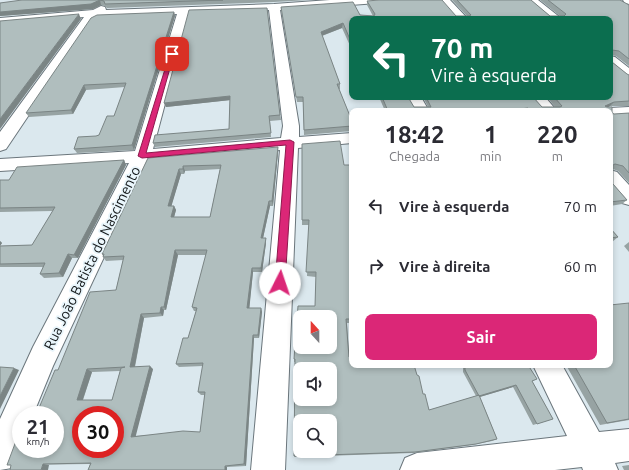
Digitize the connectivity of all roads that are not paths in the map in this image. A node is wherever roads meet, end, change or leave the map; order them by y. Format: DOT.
graph roads {
  1 [pos="108,0"];
  2 [pos="378,0"];
  3 [pos="444,0"];
  4 [pos="531,0"];
  5 [pos="356,1"];
  6 [pos="274,7"];
  7 [pos="184,10"];
  8 [pos="364,13"];
  9 [pos="94,14"];
  10 [pos="459,16"];
  11 [pos="552,16"];
  12 [pos="0,20"];
  13 [pos="613,62"];
  14 [pos="629,75"];
  15 [pos="539,100"];
  16 [pos="546,108"];
  17 [pos="629,112"];
  18 [pos="613,113"];
  19 [pos="349,138"];
  20 [pos="290,142"];
  21 [pos="0,145"];
  22 [pos="142,156"];
  23 [pos="0,165"];
  24 [pos="613,180"];
  25 [pos="629,198"];
  26 [pos="549,368"];
  27 [pos="629,446"];
  28 [pos="0,456"];
  29 [pos="596,460"];
  30 [pos="268,470"];
  31 [pos="417,470"];
  1 -- 9 [label="street"];
  2 -- 5 [label="street"];
  3 -- 10 [label="street"];
  4 -- 11 [label="street"];
  5 -- 6 [label="street"];
  5 -- 8 [label="street"];
  6 -- 7 [label="street"];
  6 -- 20 [label="street"];
  7 -- 9 [label="street"];
  7 -- 22 [label="street, Rua João Batista do Nascimento"];
  9 -- 12 [label="street"];
  9 -- 21 [label="street"];
  13 -- 14 [label="street"];
  15 -- 16 [label="street"];
  17 -- 18 [label="street"];
  19 -- 20 [label="street"];
  20 -- 22 [label="street"];
  20 -- 30 [label="street"];
  22 -- 23 [label="street"];
  22 -- 28 [label="street, Rua João Batista do Nascimento"];
  24 -- 25 [label="street"];
  26 -- 29 [label="street"];
  27 -- 29 [label="street"];
  29 -- 31 [label="street"];
}
